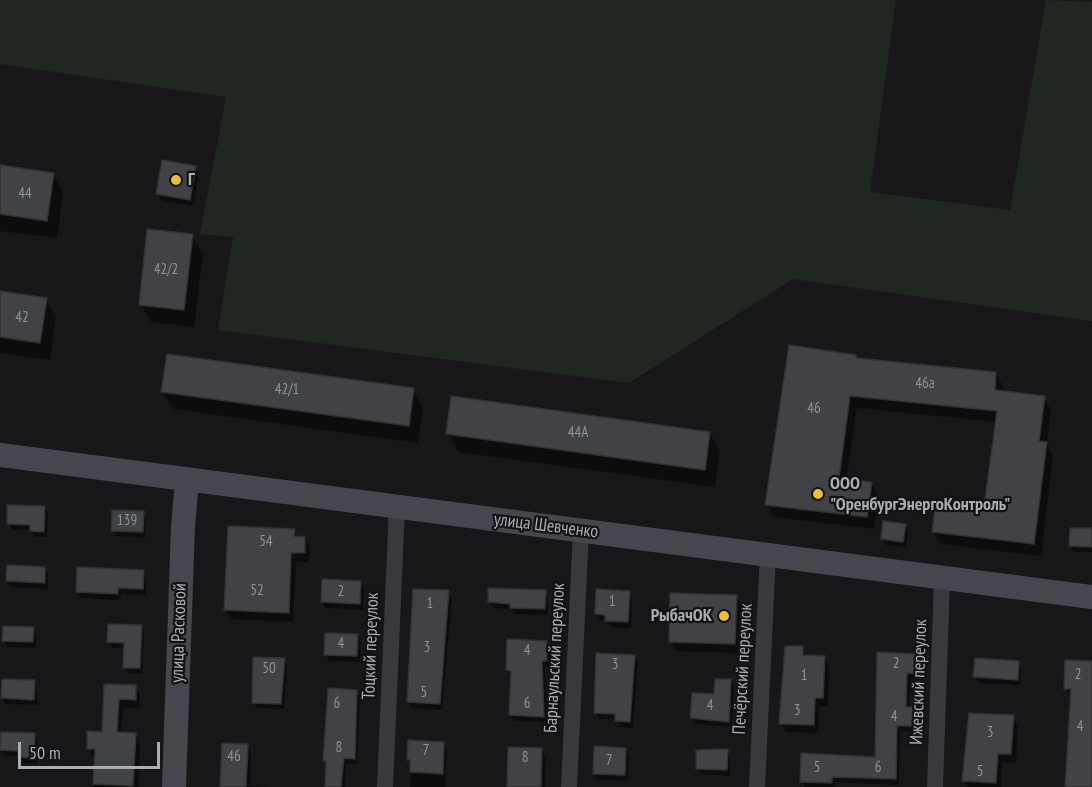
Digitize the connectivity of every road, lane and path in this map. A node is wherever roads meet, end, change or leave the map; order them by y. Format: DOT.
graph roads {
  1 [pos="0,455"];
  2 [pos="188,480"];
  3 [pos="397,506"];
  4 [pos="581,530"];
  5 [pos="768,553"];
  6 [pos="942,578"];
  7 [pos="1092,597"];
  8 [pos="174,787"];
  9 [pos="385,787"];
  10 [pos="569,787"];
  11 [pos="757,787"];
  12 [pos="935,787"];
  1 -- 2 [label="main road, улица Шевченко"];
  2 -- 3 [label="main road, улица Шевченко"];
  2 -- 8 [label="main road, улица Расковой"];
  3 -- 4 [label="main road, улица Шевченко"];
  3 -- 9 [label="street, Тоцкий переулок"];
  4 -- 5 [label="main road, улица Шевченко"];
  4 -- 10 [label="street, Барнаульский переулок"];
  5 -- 6 [label="main road, улица Шевченко"];
  5 -- 11 [label="street, Печёрский переулок"];
  6 -- 7 [label="main road, улица Шевченко"];
  6 -- 12 [label="street, Ижевский переулок"];
}
